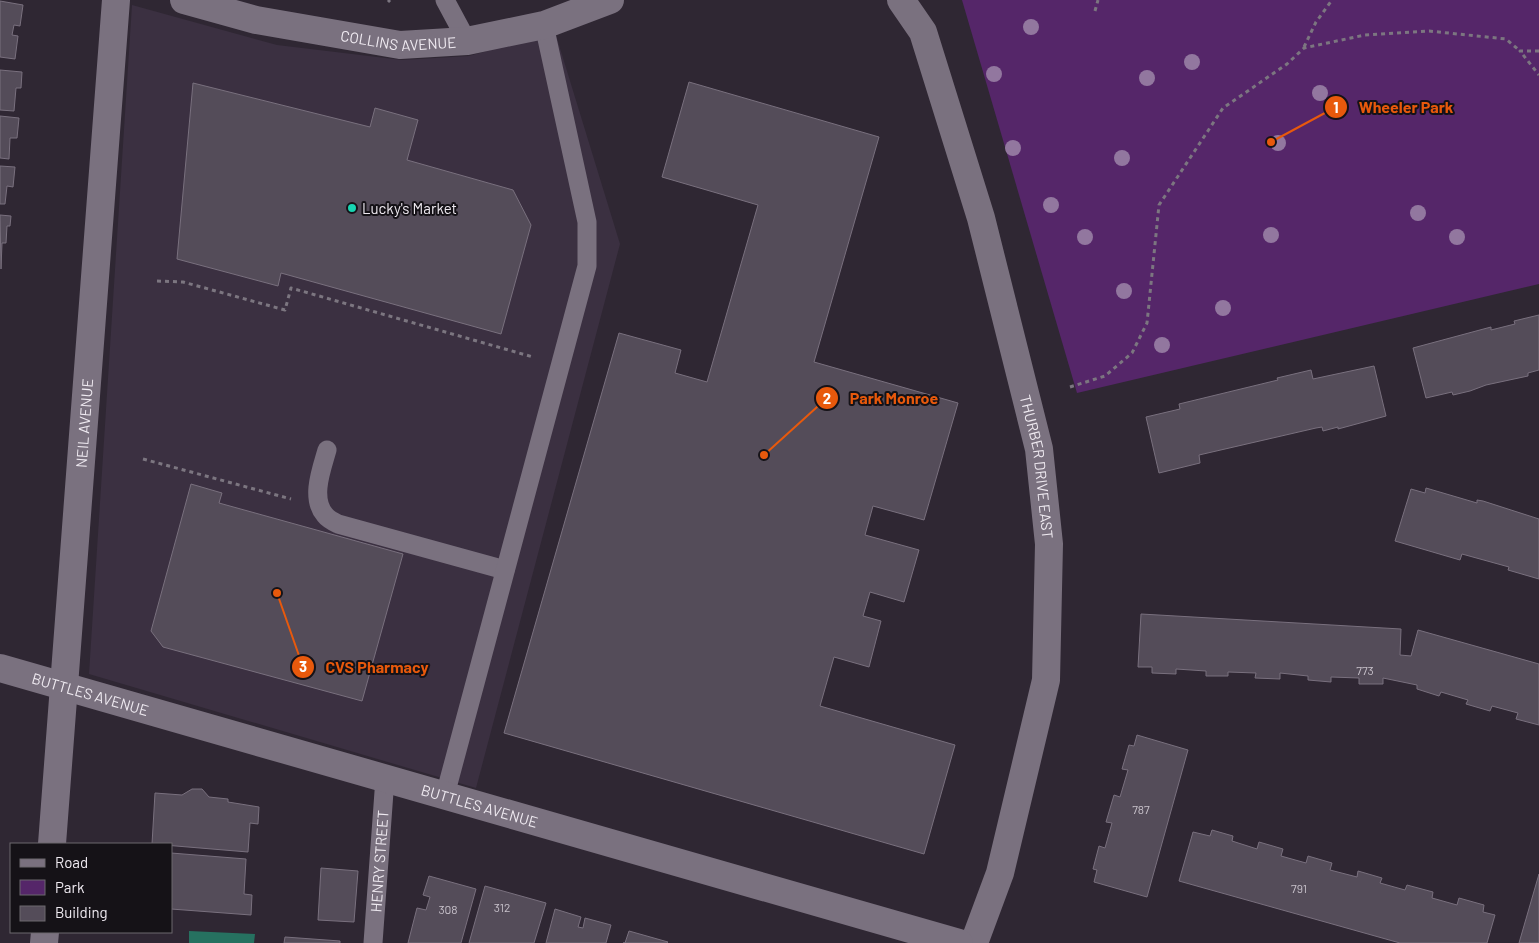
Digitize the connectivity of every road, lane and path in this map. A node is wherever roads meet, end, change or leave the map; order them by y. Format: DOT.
graph roads {
  1 [pos="116,0"];
  2 [pos="184,0"];
  3 [pos="445,0"];
  4 [pos="610,0"];
  5 [pos="901,0"];
  6 [pos="1098,0"];
  7 [pos="1332,0"];
  8 [pos="1096,11"];
  9 [pos="544,25"];
  10 [pos="468,41"];
  11 [pos="1304,48"];
  12 [pos="1520,50"];
  13 [pos="1539,51"];
  14 [pos="1539,75"];
  15 [pos="157,281"];
  16 [pos="560,364"];
  17 [pos="1070,387"];
  18 [pos="327,450"];
  19 [pos="505,570"];
  20 [pos="0,668"];
  21 [pos="63,686"];
  22 [pos="385,778"];
  23 [pos="445,795"];
  24 [pos="52,843"];
  25 [pos="373,943"];
  26 [pos="959,943"];
  27 [pos="974,943"];
  1 -- 21 [label="street, NEIL AVENUE"];
  2 -- 10 [label="street, COLLINS AVENUE"];
  3 -- 10 [label="lane"];
  4 -- 9 [label="street, COLLINS AVENUE"];
  5 -- 27 [label="street, THURBER DRIVE EAST"];
  6 -- 8 [label="path"];
  7 -- 11 [label="path"];
  9 -- 10 [label="street, COLLINS AVENUE"];
  9 -- 16 [label="lane"];
  11 -- 12 [label="path"];
  11 -- 17 [label="path"];
  12 -- 13 [label="path"];
  12 -- 14 [label="path"];
  15 -- 16 [label="path"];
  16 -- 19 [label="lane"];
  18 -- 19 [label="lane"];
  19 -- 23 [label="lane"];
  20 -- 21 [label="street, BUTTLES AVENUE"];
  21 -- 22 [label="street, BUTTLES AVENUE"];
  21 -- 24 [label="street, NEIL AVENUE"];
  22 -- 23 [label="street, BUTTLES AVENUE"];
  22 -- 25 [label="lane, HENRY STREET"];
  23 -- 26 [label="street, BUTTLES AVENUE"];
}
